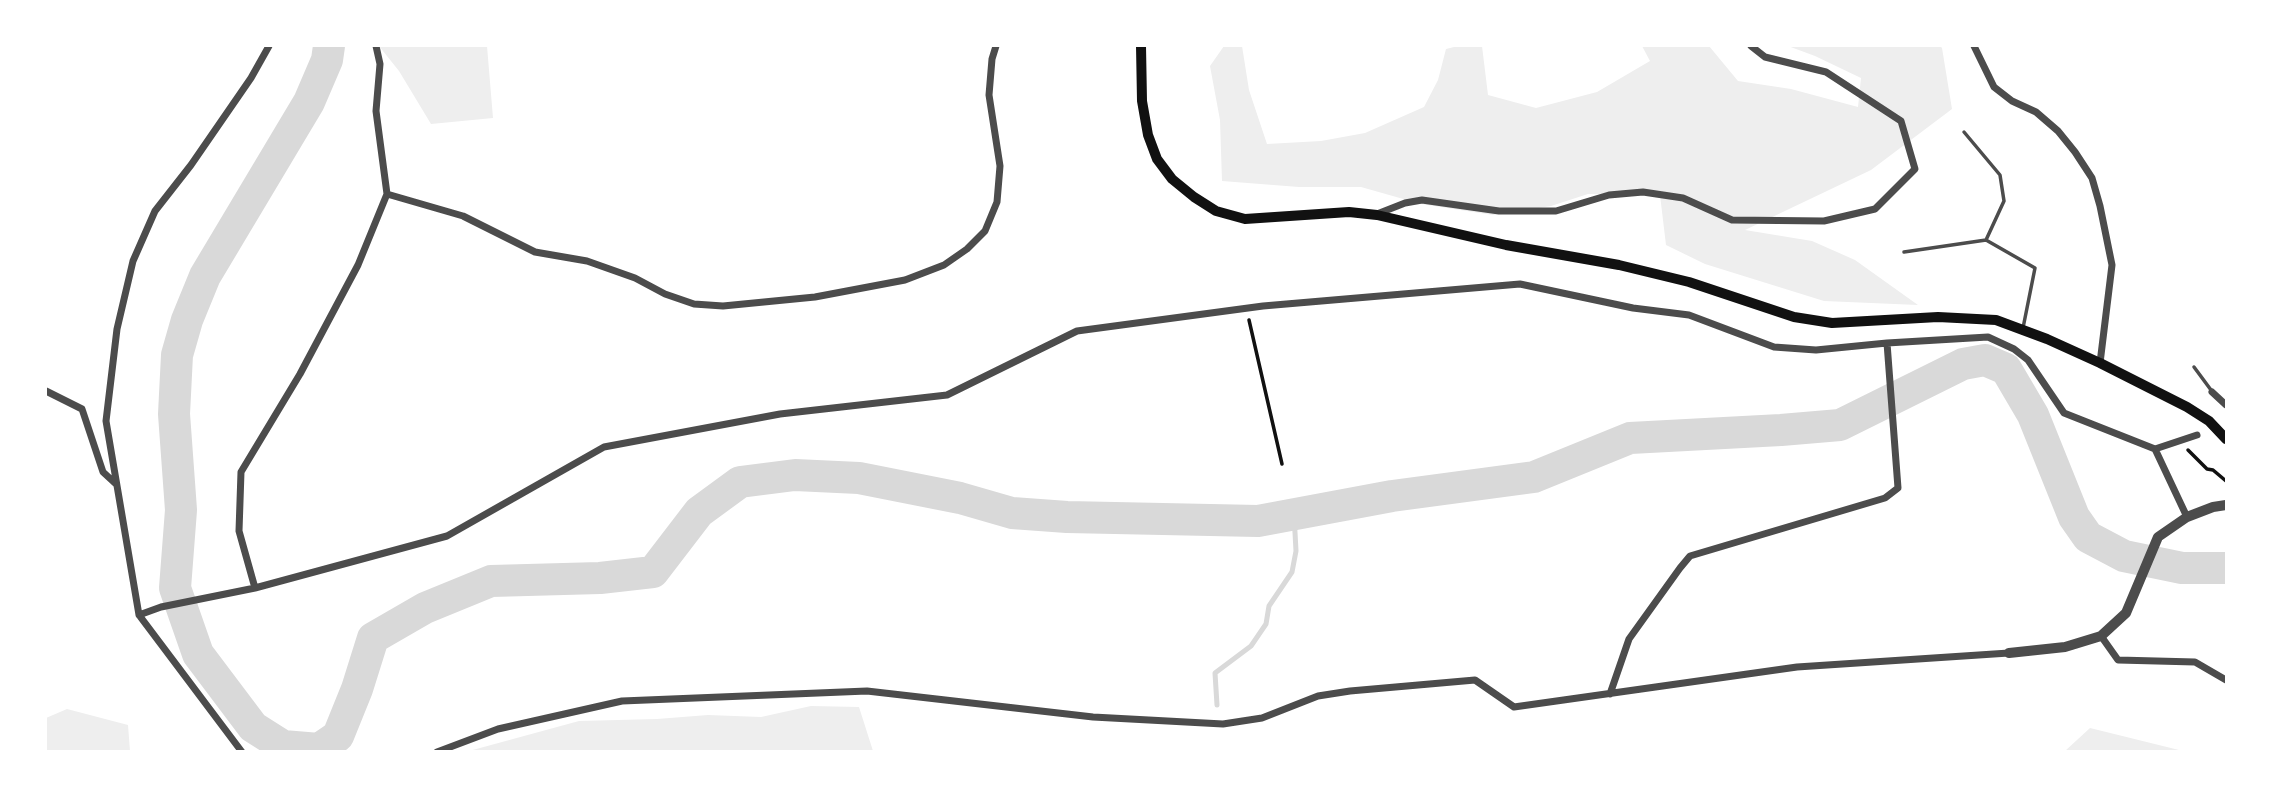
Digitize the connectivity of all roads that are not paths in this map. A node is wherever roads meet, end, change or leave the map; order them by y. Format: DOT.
graph roads {
  1 [pos="269,46"];
  2 [pos="376,46"];
  3 [pos="996,46"];
  4 [pos="1140,46"];
  5 [pos="1751,46"];
  6 [pos="1974,46"];
  7 [pos="1964,132"];
  8 [pos="387,194"];
  9 [pos="1377,215"];
  10 [pos="1986,240"];
  11 [pos="1904,252"];
  12 [pos="2023,330"];
  13 [pos="1887,343"];
  14 [pos="2100,363"];
  15 [pos="2194,366"];
  16 [pos="46,391"];
  17 [pos="2212,391"];
  18 [pos="2227,405"];
  19 [pos="2197,435"];
  20 [pos="2227,439"];
  21 [pos="2155,449"];
  22 [pos="117,484"];
  23 [pos="2227,505"];
  24 [pos="2187,517"];
  25 [pos="255,588"];
  26 [pos="139,615"];
  27 [pos="2101,636"];
  28 [pos="2009,653"];
  29 [pos="2227,680"];
  30 [pos="1610,694"];
  31 [pos="242,751"];
  32 [pos="437,751"];
  1 -- 22 [label="street"];
  2 -- 8 [label="street"];
  3 -- 8 [label="street"];
  4 -- 9 [label="main road"];
  5 -- 9 [label="street"];
  6 -- 14 [label="street"];
  7 -- 10 [label="lane"];
  8 -- 25 [label="street"];
  9 -- 12 [label="main road"];
  10 -- 11 [label="lane"];
  10 -- 12 [label="lane"];
  12 -- 14 [label="main road"];
  13 -- 21 [label="street"];
  13 -- 25 [label="street"];
  13 -- 30 [label="street"];
  14 -- 20 [label="main road"];
  15 -- 17 [label="lane"];
  16 -- 22 [label="street"];
  17 -- 18 [label="street"];
  19 -- 21 [label="street"];
  21 -- 24 [label="street"];
  22 -- 26 [label="street"];
  23 -- 24 [label="street"];
  24 -- 27 [label="street"];
  25 -- 26 [label="street"];
  26 -- 31 [label="street"];
  27 -- 28 [label="street"];
  27 -- 29 [label="street"];
  28 -- 30 [label="street"];
  30 -- 32 [label="street"];
}
